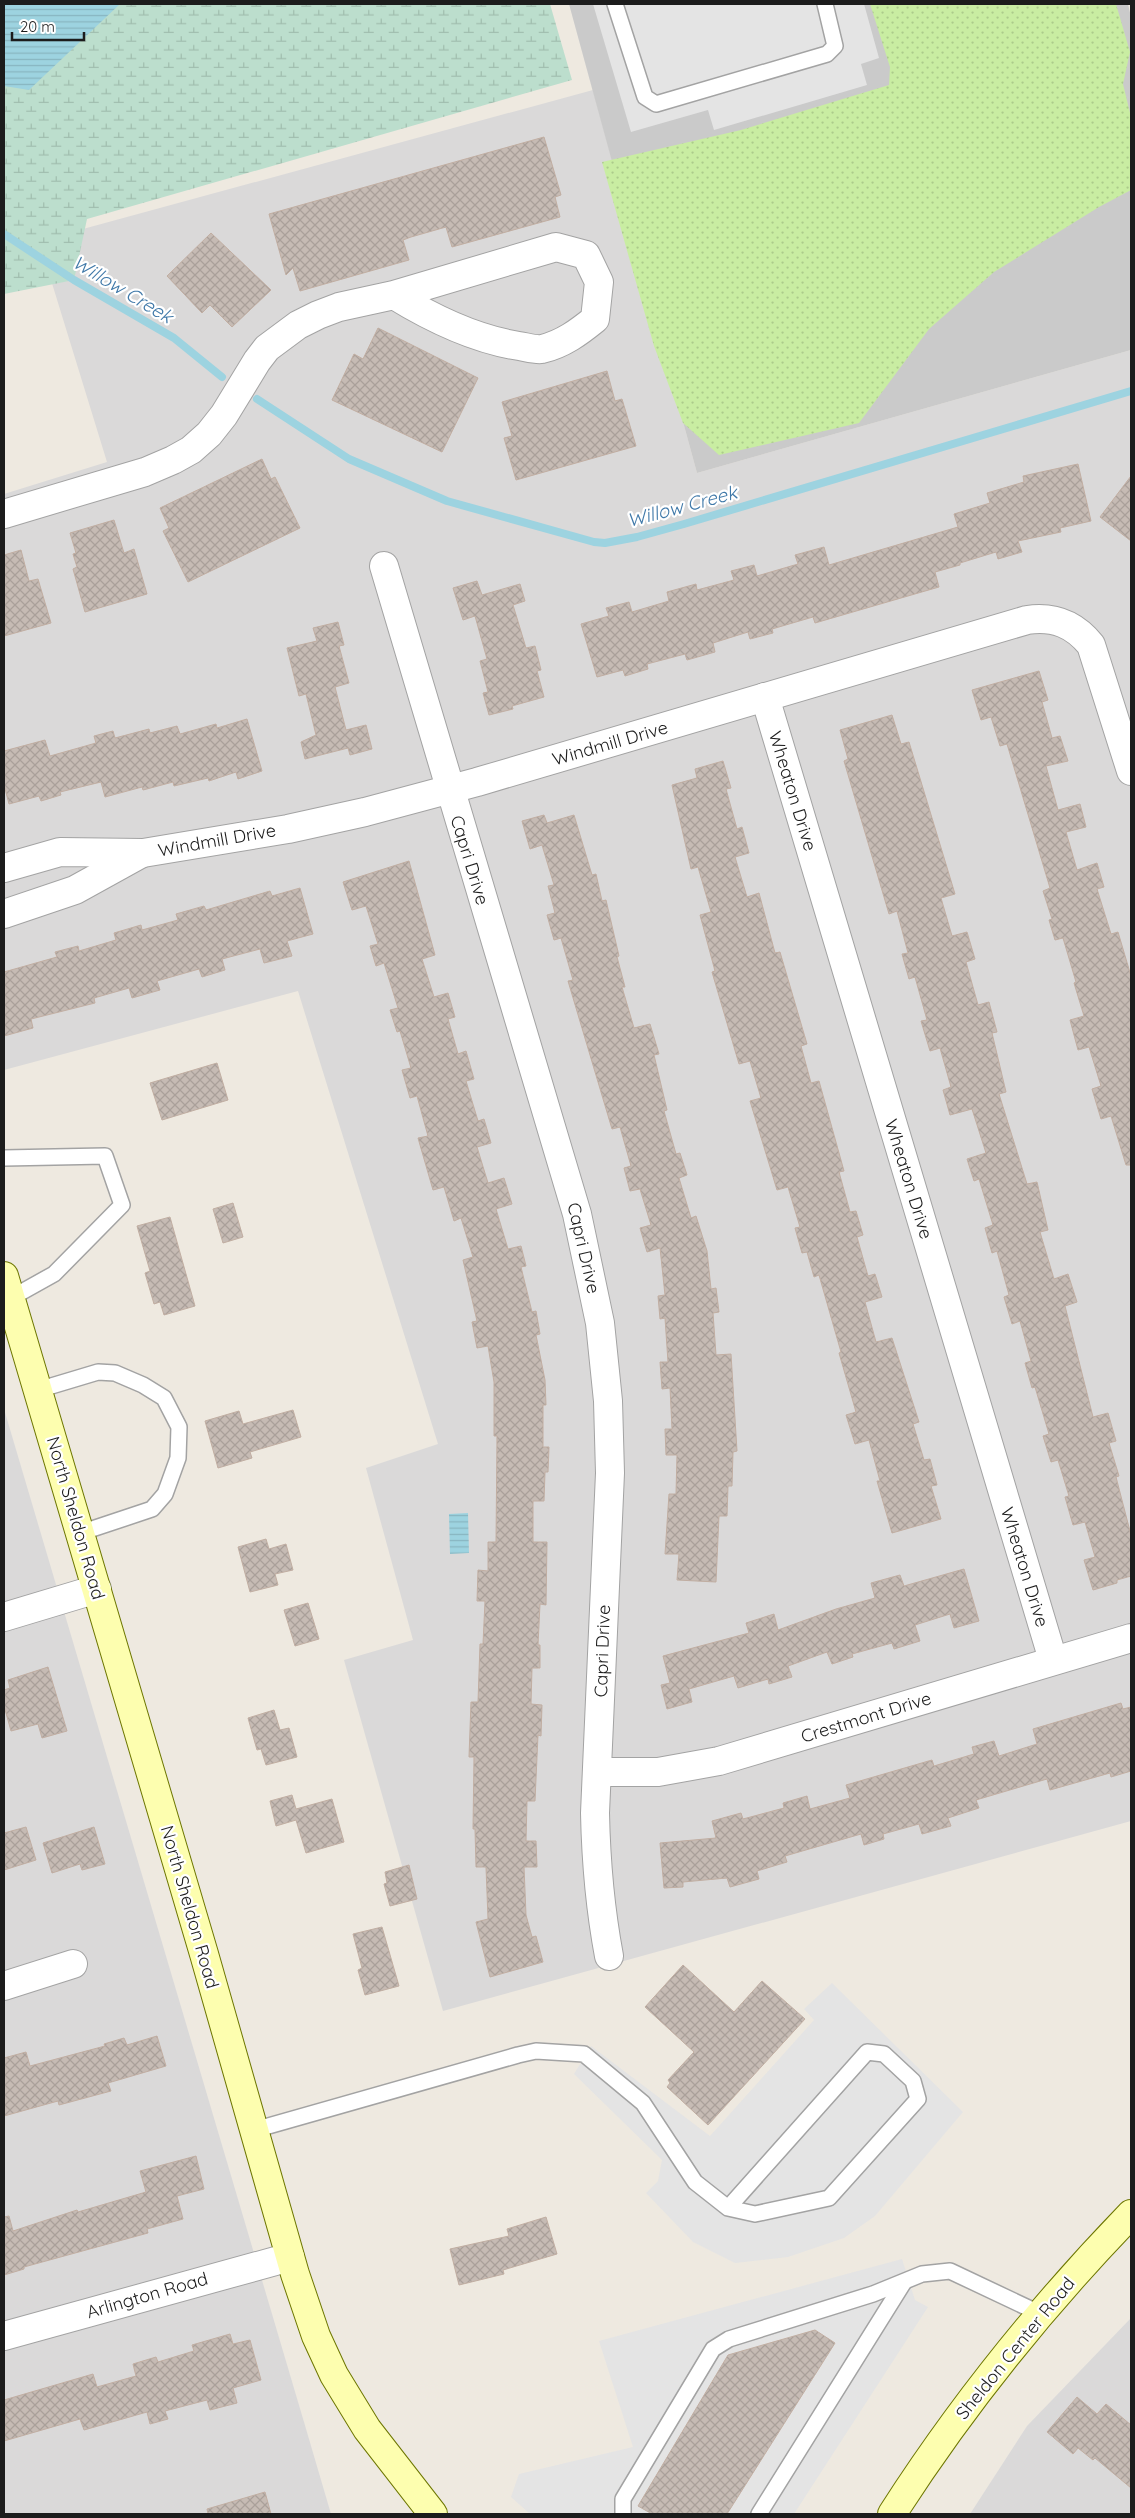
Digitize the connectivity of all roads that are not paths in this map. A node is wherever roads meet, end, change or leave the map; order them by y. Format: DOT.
graph roads {
  1 [pos="615,4"];
  2 [pos="825,4"];
  3 [pos="394,296"];
  4 [pos="4,514"];
  5 [pos="384,566"];
  6 [pos="765,697"];
  7 [pos="1131,771"];
  8 [pos="449,790"];
  9 [pos="143,853"];
  10 [pos="4,868"];
  11 [pos="4,914"];
  12 [pos="4,1158"];
  13 [pos="7,1287"];
  14 [pos="38,1390"];
  15 [pos="80,1532"];
  16 [pos="97,1589"];
  17 [pos="4,1617"];
  18 [pos="1131,1638"];
  19 [pos="1053,1660"];
  20 [pos="597,1772"];
  21 [pos="609,1956"];
  22 [pos="73,1964"];
  23 [pos="4,1986"];
  24 [pos="254,2130"];
  25 [pos="728,2208"];
  26 [pos="1131,2214"];
  27 [pos="290,2257"];
  28 [pos="904,2282"];
  29 [pos="1041,2314"];
  30 [pos="4,2336"];
  31 [pos="430,2513"];
  32 [pos="623,2514"];
  33 [pos="759,2514"];
  34 [pos="892,2514"];
  1 -- 2 [label="lane"];
  3 -- 3 [label="street"];
  3 -- 4 [label="street"];
  5 -- 8 [label="street, Capri Drive"];
  6 -- 7 [label="street, Windmill Drive"];
  6 -- 8 [label="street, Windmill Drive"];
  6 -- 19 [label="street, Wheaton Drive"];
  8 -- 9 [label="street, Windmill Drive"];
  8 -- 20 [label="street, Capri Drive"];
  9 -- 10 [label="street, Windmill Drive"];
  9 -- 11 [label="street, Windmill Drive"];
  12 -- 13 [label="lane"];
  13 -- 14 [label="street, North Sheldon Road"];
  14 -- 15 [label="street, North Sheldon Road"];
  14 -- 15 [label="lane"];
  15 -- 16 [label="street, North Sheldon Road"];
  16 -- 17 [label="street"];
  16 -- 24 [label="street, North Sheldon Road"];
  18 -- 19 [label="street, Crestmont Drive"];
  19 -- 20 [label="street, Crestmont Drive"];
  20 -- 21 [label="street, Capri Drive"];
  22 -- 23 [label="street"];
  24 -- 25 [label="lane"];
  24 -- 27 [label="street, North Sheldon Road"];
  25 -- 25 [label="lane"];
  26 -- 29 [label="street, Sheldon Center Road"];
  27 -- 30 [label="street, Arlington Road"];
  27 -- 31 [label="street, North Sheldon Road"];
  28 -- 29 [label="lane"];
  28 -- 32 [label="lane"];
  28 -- 33 [label="lane"];
  29 -- 34 [label="street, Sheldon Center Road"];
}
